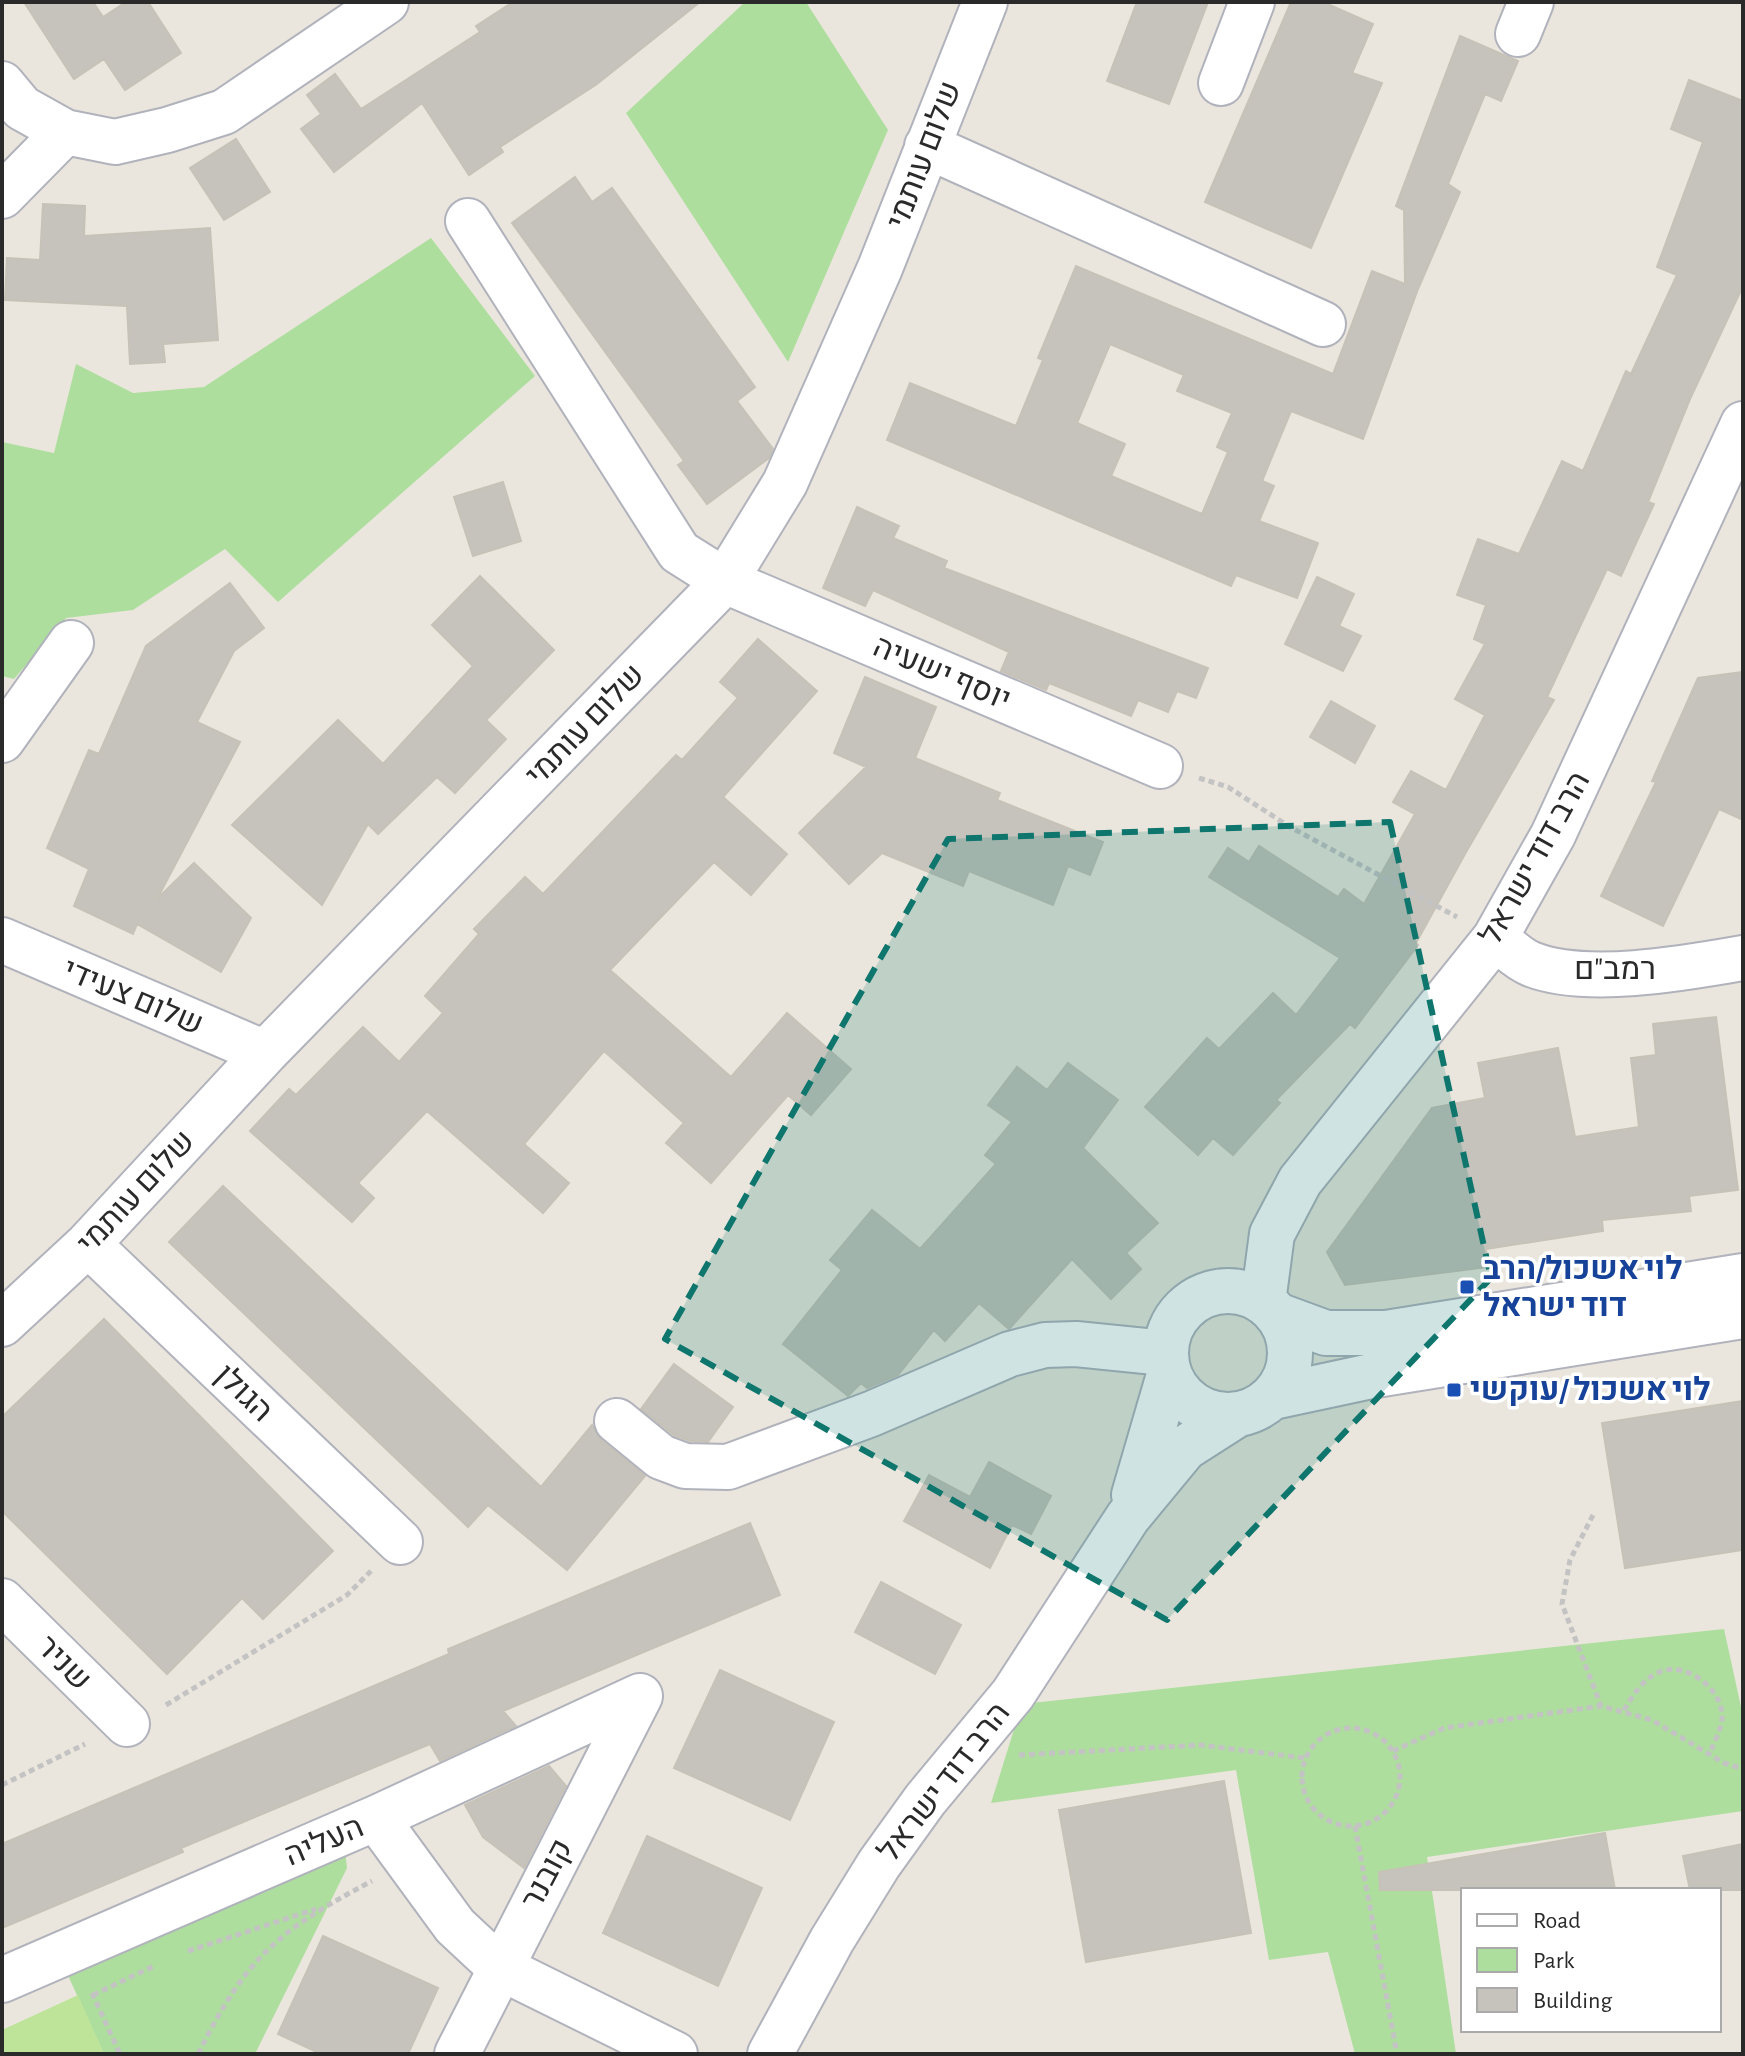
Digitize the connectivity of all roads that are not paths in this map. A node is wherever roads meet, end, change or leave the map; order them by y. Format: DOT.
graph roads {
  1 [pos="386,2"];
  2 [pos="985,2"];
  3 [pos="1252,2"];
  4 [pos="1221,83"];
  5 [pos="2,84"];
  6 [pos="65,132"];
  7 [pos="927,146"];
  8 [pos="2,196"];
  9 [pos="468,221"];
  10 [pos="1323,324"];
  11 [pos="1743,424"];
  12 [pos="725,581"];
  13 [pos="71,643"];
  14 [pos="7,724"];
  15 [pos="1160,766"];
  16 [pos="1495,938"];
  17 [pos="2,940"];
  18 [pos="1743,958"];
  19 [pos="265,1053"];
  20 [pos="88,1244"];
  21 [pos="1743,1276"];
  22 [pos="1270,1308"];
  23 [pos="1743,1316"];
  24 [pos="2,1324"];
  25 [pos="1167,1364"];
  26 [pos="1254,1406"];
  27 [pos="617,1421"];
  28 [pos="1128,1517"];
  29 [pos="400,1542"];
  30 [pos="2,1601"];
  31 [pos="127,1724"];
  32 [pos="376,1818"];
  33 [pos="499,1967"];
  34 [pos="2,1980"];
  35 [pos="457,2054"];
  36 [pos="675,2054"];
  37 [pos="770,2054"];
  1 -- 6 [label="street"];
  2 -- 7 [label="street, שלום עותמי"];
  3 -- 4 [label="street"];
  5 -- 6 [label="street"];
  6 -- 8 [label="street"];
  7 -- 10 [label="street"];
  7 -- 12 [label="street, שלום עותמי"];
  9 -- 12 [label="street, יוסף ישעיה"];
  11 -- 16 [label="street, הרב דוד ישראל"];
  12 -- 15 [label="street, יוסף ישעיה"];
  12 -- 19 [label="street, שלום עותמי"];
  13 -- 14 [label="street"];
  16 -- 18 [label="street, רמב\"ם"];
  16 -- 22 [label="street, הרב דוד ישראל"];
  17 -- 19 [label="street, שלום צעידי"];
  19 -- 20 [label="street, שלום עותמי"];
  20 -- 24 [label="street, שלום עותמי"];
  20 -- 29 [label="street, הגולן"];
  21 -- 22 [label="street"];
  22 -- 25 [label="street"];
  22 -- 26 [label="street"];
  23 -- 26 [label="street"];
  25 -- 26 [label="street"];
  25 -- 27 [label="street"];
  25 -- 28 [label="street, הרב דוד ישראל"];
  26 -- 28 [label="street, הרב דוד ישראל"];
  28 -- 37 [label="street, הרב דוד ישראל"];
  30 -- 31 [label="street, שניר"];
  32 -- 33 [label="street, העליה"];
  32 -- 33 [label="street, קובנר"];
  32 -- 34 [label="street, העליה"];
  33 -- 35 [label="street, קובנר"];
  33 -- 36 [label="street, העליה"];
}
